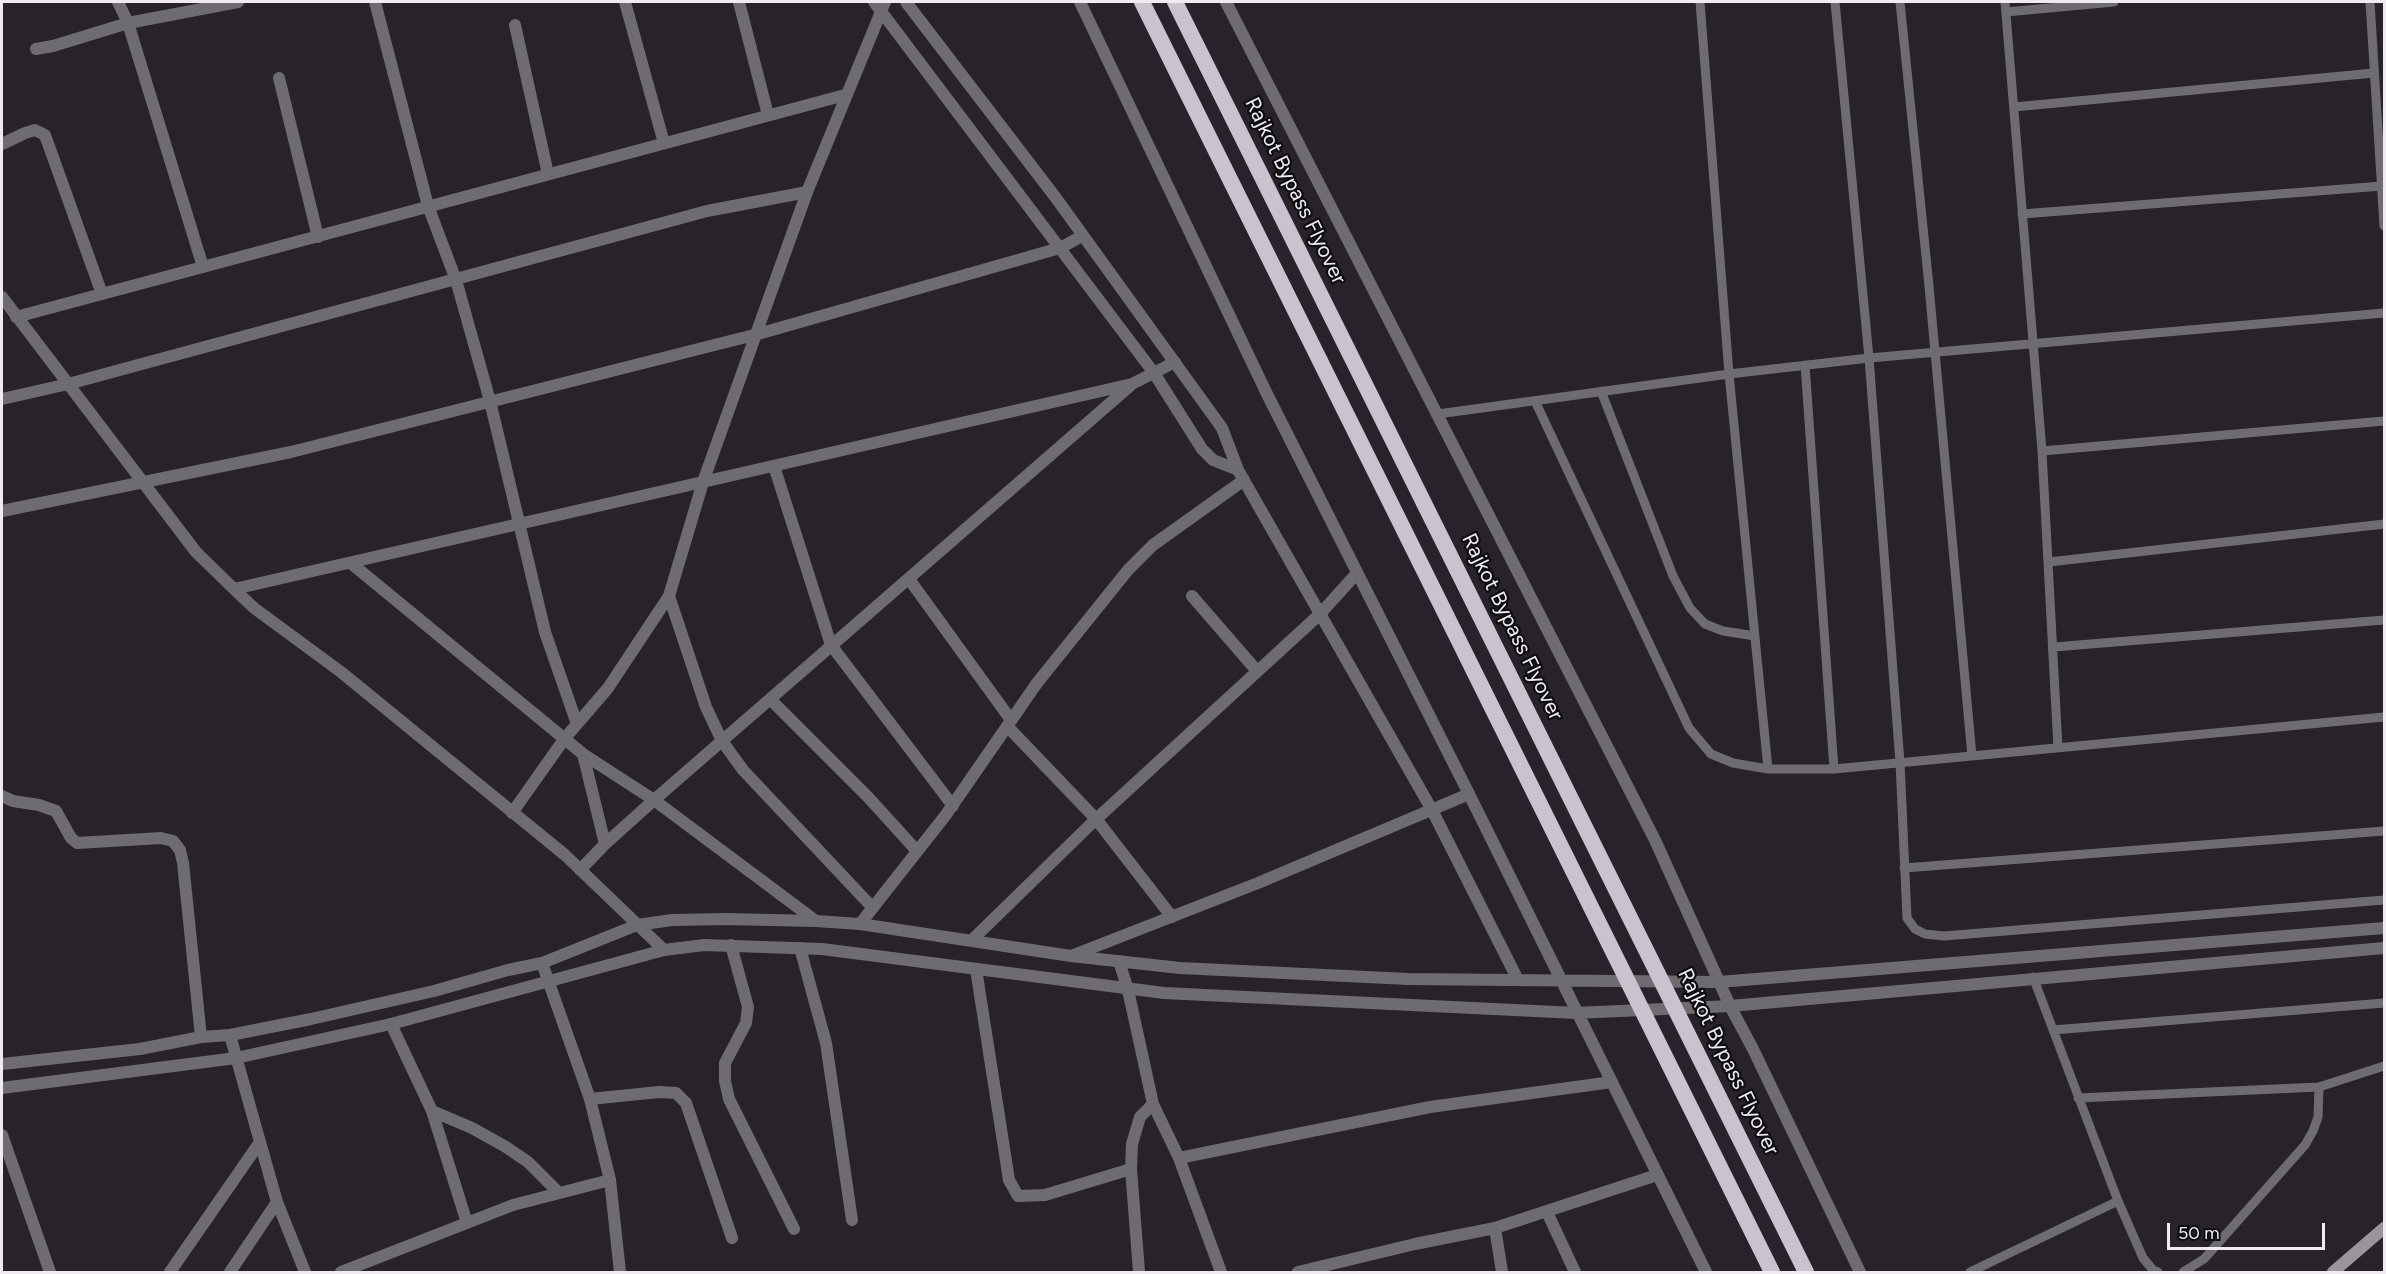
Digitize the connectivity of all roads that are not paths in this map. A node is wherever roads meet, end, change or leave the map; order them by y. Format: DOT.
graph roads {
  1 [pos="118,2"];
  2 [pos="238,2"];
  3 [pos="375,2"];
  4 [pos="625,2"];
  5 [pos="740,2"];
  6 [pos="906,2"];
  7 [pos="1080,2"];
  8 [pos="1142,2"];
  9 [pos="1175,2"];
  10 [pos="1226,2"];
  11 [pos="1700,2"];
  12 [pos="1835,2"];
  13 [pos="1900,2"];
  14 [pos="2114,2"];
  15 [pos="2370,2"];
  16 [pos="880,5"];
  17 [pos="2005,7"];
  18 [pos="128,23"];
  19 [pos="515,25"];
  20 [pos="36,49"];
  21 [pos="2374,73"];
  22 [pos="279,78"];
  23 [pos="845,95"];
  24 [pos="2014,107"];
  25 [pos="768,115"];
  26 [pos="664,143"];
  27 [pos="2,144"];
  28 [pos="548,174"];
  29 [pos="2382,186"];
  30 [pos="807,192"];
  31 [pos="428,206"];
  32 [pos="2022,214"];
  33 [pos="2385,226"];
  34 [pos="1082,236"];
  35 [pos="318,237"];
  36 [pos="1060,248"];
  37 [pos="202,267"];
  38 [pos="456,280"];
  39 [pos="102,294"];
  40 [pos="2,297"];
  41 [pos="2385,313"];
  42 [pos="16,317"];
  43 [pos="758,334"];
  44 [pos="2033,344"];
  45 [pos="1935,352"];
  46 [pos="1869,358"];
  47 [pos="1176,362"];
  48 [pos="1805,365"];
  49 [pos="1154,373"];
  50 [pos="1729,374"];
  51 [pos="68,384"];
  52 [pos="1132,384"];
  53 [pos="1601,392"];
  54 [pos="2,399"];
  55 [pos="490,400"];
  56 [pos="1535,401"];
  57 [pos="1438,414"];
  58 [pos="2385,421"];
  59 [pos="2042,451"];
  60 [pos="774,466"];
  61 [pos="1241,475"];
  62 [pos="144,481"];
  63 [pos="703,482"];
  64 [pos="2,511"];
  65 [pos="2385,524"];
  66 [pos="519,525"];
  67 [pos="2049,562"];
  68 [pos="352,564"];
  69 [pos="1358,573"];
  70 [pos="909,579"];
  71 [pos="234,589"];
  72 [pos="669,596"];
  73 [pos="1192,596"];
  74 [pos="1320,614"];
  75 [pos="2385,620"];
  76 [pos="1755,636"];
  77 [pos="831,645"];
  78 [pos="2054,647"];
  79 [pos="1257,671"];
  80 [pos="770,699"];
  81 [pos="2385,717"];
  82 [pos="1009,723"];
  83 [pos="577,724"];
  84 [pos="565,738"];
  85 [pos="722,741"];
  86 [pos="2058,748"];
  87 [pos="583,754"];
  88 [pos="1972,756"];
  89 [pos="1900,762"];
  90 [pos="1768,769"];
  91 [pos="1834,769"];
  92 [pos="1469,794"];
  93 [pos="2,796"];
  94 [pos="654,800"];
  95 [pos="952,806"];
  96 [pos="1432,810"];
  97 [pos="512,813"];
  98 [pos="1096,819"];
  99 [pos="2385,831"];
  100 [pos="605,844"];
  101 [pos="917,851"];
  102 [pos="1904,868"];
  103 [pos="580,870"];
  104 [pos="2385,900"];
  105 [pos="873,908"];
  106 [pos="1172,917"];
  107 [pos="816,921"];
  108 [pos="860,924"];
  109 [pos="638,925"];
  110 [pos="2385,928"];
  111 [pos="972,940"];
  112 [pos="731,945"];
  113 [pos="800,948"];
  114 [pos="2385,948"];
  115 [pos="664,950"];
  116 [pos="1071,956"];
  117 [pos="1119,961"];
  118 [pos="542,963"];
  119 [pos="976,969"];
  120 [pos="2033,977"];
  121 [pos="1518,980"];
  122 [pos="1560,980"];
  123 [pos="549,981"];
  124 [pos="1719,982"];
  125 [pos="1128,990"];
  126 [pos="2385,1003"];
  127 [pos="1730,1006"];
  128 [pos="1576,1013"];
  129 [pos="392,1024"];
  130 [pos="2053,1030"];
  131 [pos="230,1035"];
  132 [pos="201,1037"];
  133 [pos="236,1058"];
  134 [pos="2,1064"];
  135 [pos="2385,1066"];
  136 [pos="1611,1082"];
  137 [pos="2319,1087"];
  138 [pos="2,1088"];
  139 [pos="2078,1098"];
  140 [pos="590,1099"];
  141 [pos="1153,1104"];
  142 [pos="432,1111"];
  143 [pos="2,1135"];
  144 [pos="260,1142"];
  145 [pos="1179,1158"];
  146 [pos="1131,1168"];
  147 [pos="1657,1175"];
  148 [pos="610,1180"];
  149 [pos="558,1192"];
  150 [pos="2118,1201"];
  151 [pos="277,1202"];
  152 [pos="1547,1212"];
  153 [pos="852,1220"];
  154 [pos="468,1223"];
  155 [pos="1495,1228"];
  156 [pos="2385,1228"];
  157 [pos="794,1229"];
  158 [pos="732,1238"];
  159 [pos="50,1272"];
  160 [pos="170,1272"];
  161 [pos="230,1272"];
  162 [pos="306,1272"];
  163 [pos="341,1272"];
  164 [pos="620,1272"];
  165 [pos="1138,1272"];
  166 [pos="1221,1272"];
  167 [pos="1306,1272"];
  168 [pos="1502,1272"];
  169 [pos="1575,1272"];
  170 [pos="1706,1272"];
  171 [pos="1772,1272"];
  172 [pos="1806,1272"];
  173 [pos="1860,1272"];
  174 [pos="1970,1272"];
  175 [pos="2158,1272"];
  176 [pos="2183,1272"];
  177 [pos="2333,1272"];
  1 -- 18 [label="street"];
  2 -- 18 [label="street"];
  3 -- 31 [label="street"];
  4 -- 26 [label="street"];
  5 -- 25 [label="street"];
  6 -- 34 [label="street"];
  7 -- 69 [label="street"];
  8 -- 171 [label="highway"];
  9 -- 172 [label="highway, Rajkot Bypass Flyover"];
  10 -- 57 [label="street"];
  11 -- 50 [label="lane"];
  12 -- 46 [label="lane"];
  13 -- 45 [label="lane"];
  14 -- 17 [label="lane"];
  15 -- 21 [label="lane"];
  16 -- 23 [label="street"];
  16 -- 36 [label="street"];
  17 -- 24 [label="lane"];
  18 -- 20 [label="street"];
  18 -- 37 [label="street"];
  19 -- 28 [label="street"];
  21 -- 24 [label="lane"];
  21 -- 29 [label="lane"];
  22 -- 35 [label="street"];
  23 -- 25 [label="street"];
  23 -- 30 [label="street"];
  24 -- 32 [label="lane"];
  25 -- 26 [label="street"];
  26 -- 28 [label="street"];
  27 -- 39 [label="street"];
  28 -- 31 [label="street"];
  29 -- 32 [label="lane"];
  29 -- 33 [label="lane"];
  30 -- 38 [label="street"];
  30 -- 43 [label="street"];
  31 -- 35 [label="street"];
  31 -- 38 [label="street"];
  32 -- 44 [label="lane"];
  34 -- 36 [label="street"];
  34 -- 47 [label="street"];
  35 -- 37 [label="street"];
  36 -- 43 [label="street"];
  36 -- 49 [label="street"];
  37 -- 39 [label="street"];
  38 -- 51 [label="street"];
  38 -- 55 [label="street"];
  39 -- 42 [label="street"];
  40 -- 42 [label="street"];
  41 -- 44 [label="lane"];
  42 -- 51 [label="street"];
  43 -- 55 [label="street"];
  43 -- 63 [label="street"];
  44 -- 45 [label="lane"];
  44 -- 59 [label="lane"];
  45 -- 46 [label="lane"];
  45 -- 88 [label="lane"];
  46 -- 48 [label="lane"];
  46 -- 89 [label="lane"];
  47 -- 49 [label="street"];
  47 -- 61 [label="street"];
  48 -- 50 [label="lane"];
  48 -- 91 [label="lane"];
  49 -- 52 [label="street"];
  49 -- 61 [label="street"];
  50 -- 53 [label="lane"];
  50 -- 76 [label="lane"];
  51 -- 54 [label="street"];
  51 -- 62 [label="street"];
  52 -- 60 [label="street"];
  52 -- 70 [label="street"];
  53 -- 56 [label="lane"];
  53 -- 76 [label="lane"];
  55 -- 62 [label="street"];
  55 -- 66 [label="street"];
  56 -- 57 [label="lane"];
  56 -- 90 [label="lane"];
  57 -- 124 [label="street"];
  58 -- 59 [label="lane"];
  59 -- 67 [label="lane"];
  60 -- 63 [label="street"];
  60 -- 77 [label="street"];
  61 -- 74 [label="street"];
  61 -- 82 [label="street"];
  62 -- 64 [label="street"];
  62 -- 71 [label="street"];
  63 -- 66 [label="street"];
  63 -- 72 [label="street"];
  65 -- 67 [label="lane"];
  66 -- 68 [label="street"];
  66 -- 83 [label="street"];
  67 -- 78 [label="lane"];
  68 -- 71 [label="street"];
  68 -- 84 [label="street"];
  69 -- 74 [label="street"];
  69 -- 92 [label="street"];
  70 -- 77 [label="street"];
  70 -- 82 [label="street"];
  71 -- 97 [label="street"];
  72 -- 83 [label="street"];
  72 -- 85 [label="street"];
  73 -- 79 [label="street"];
  74 -- 79 [label="street"];
  74 -- 96 [label="street"];
  75 -- 78 [label="lane"];
  76 -- 90 [label="lane"];
  77 -- 80 [label="street"];
  77 -- 95 [label="street"];
  78 -- 86 [label="lane"];
  79 -- 98 [label="street"];
  80 -- 85 [label="street"];
  80 -- 101 [label="street"];
  81 -- 86 [label="lane"];
  82 -- 95 [label="street"];
  82 -- 98 [label="street"];
  83 -- 84 [label="street"];
  84 -- 87 [label="street"];
  84 -- 97 [label="street"];
  85 -- 94 [label="street"];
  85 -- 105 [label="street"];
  86 -- 88 [label="lane"];
  87 -- 94 [label="street"];
  87 -- 100 [label="street"];
  88 -- 89 [label="lane"];
  89 -- 91 [label="lane"];
  89 -- 102 [label="lane"];
  90 -- 91 [label="lane"];
  92 -- 96 [label="street"];
  92 -- 122 [label="street"];
  93 -- 132 [label="street"];
  94 -- 100 [label="street"];
  94 -- 107 [label="street"];
  95 -- 101 [label="street"];
  96 -- 106 [label="street"];
  96 -- 121 [label="street"];
  97 -- 103 [label="street"];
  98 -- 106 [label="street"];
  98 -- 111 [label="street"];
  99 -- 102 [label="lane"];
  100 -- 103 [label="street"];
  101 -- 105 [label="street"];
  102 -- 104 [label="lane"];
  103 -- 109 [label="street"];
  105 -- 108 [label="street"];
  106 -- 116 [label="street"];
  107 -- 108 [label="street"];
  107 -- 109 [label="street"];
  108 -- 111 [label="street"];
  109 -- 115 [label="street"];
  109 -- 118 [label="street"];
  110 -- 124 [label="street"];
  111 -- 116 [label="street"];
  112 -- 113 [label="street"];
  112 -- 115 [label="street"];
  112 -- 157 [label="street"];
  113 -- 119 [label="street"];
  113 -- 153 [label="street"];
  114 -- 120 [label="street"];
  115 -- 123 [label="street"];
  116 -- 117 [label="street"];
  117 -- 121 [label="street"];
  117 -- 125 [label="street"];
  118 -- 123 [label="street"];
  118 -- 131 [label="street"];
  119 -- 125 [label="street"];
  119 -- 146 [label="street"];
  120 -- 127 [label="street"];
  120 -- 130 [label="lane"];
  121 -- 122 [label="street"];
  122 -- 124 [label="street"];
  122 -- 128 [label="street"];
  123 -- 129 [label="street"];
  123 -- 140 [label="street"];
  124 -- 127 [label="street"];
  125 -- 128 [label="street"];
  125 -- 141 [label="street"];
  126 -- 130 [label="lane"];
  127 -- 128 [label="street"];
  127 -- 173 [label="street"];
  128 -- 136 [label="street"];
  129 -- 133 [label="street"];
  129 -- 142 [label="street"];
  130 -- 139 [label="lane"];
  131 -- 132 [label="street"];
  131 -- 133 [label="street"];
  132 -- 134 [label="street"];
  133 -- 138 [label="street"];
  133 -- 144 [label="street"];
  135 -- 137 [label="lane"];
  136 -- 145 [label="street"];
  136 -- 147 [label="street"];
  137 -- 139 [label="lane"];
  137 -- 176 [label="lane"];
  139 -- 150 [label="lane"];
  140 -- 148 [label="street"];
  140 -- 158 [label="street"];
  141 -- 145 [label="street"];
  141 -- 146 [label="street"];
  142 -- 149 [label="street"];
  142 -- 154 [label="street"];
  143 -- 159 [label="street"];
  144 -- 151 [label="street"];
  144 -- 160 [label="street"];
  145 -- 166 [label="street"];
  146 -- 165 [label="street"];
  147 -- 152 [label="street"];
  147 -- 170 [label="street"];
  148 -- 149 [label="street"];
  148 -- 164 [label="street"];
  149 -- 154 [label="street"];
  150 -- 174 [label="lane"];
  150 -- 175 [label="lane"];
  151 -- 161 [label="street"];
  151 -- 162 [label="street"];
  152 -- 155 [label="street"];
  152 -- 169 [label="street"];
  154 -- 163 [label="street"];
  155 -- 167 [label="street"];
  155 -- 168 [label="street"];
  156 -- 177 [label="main road"];
}
